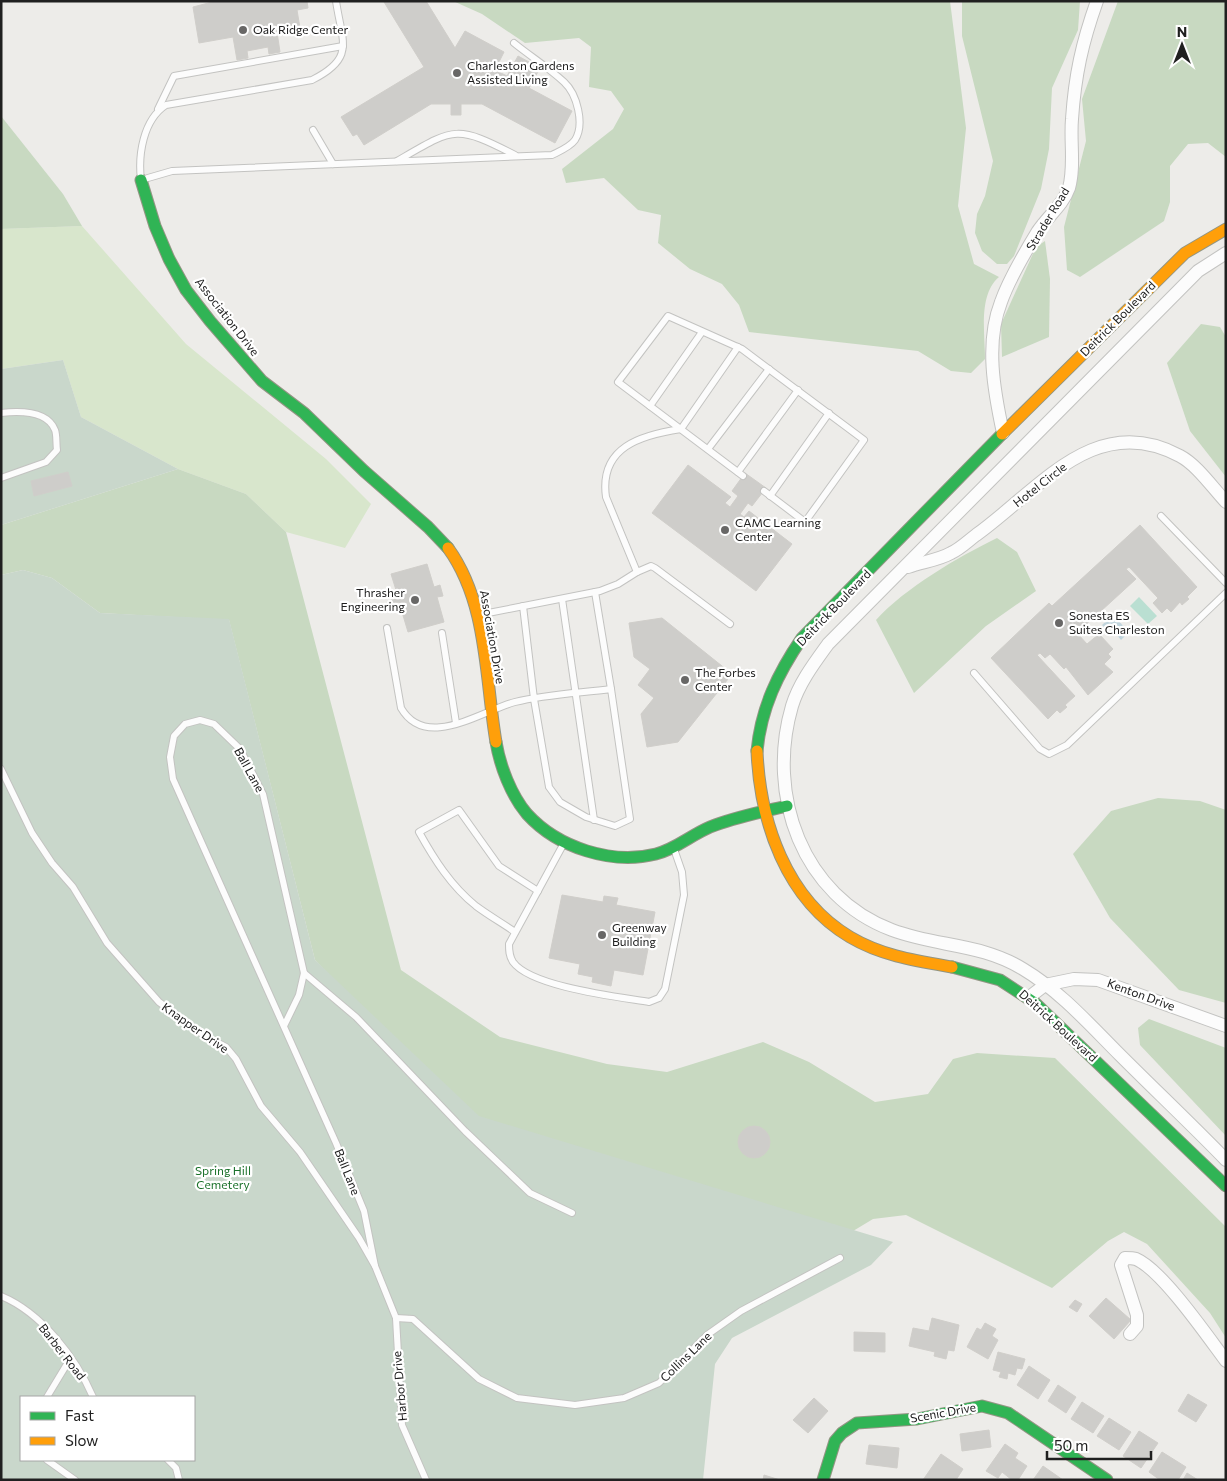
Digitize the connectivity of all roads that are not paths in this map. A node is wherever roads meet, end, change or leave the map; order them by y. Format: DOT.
graph roads {
  1 [pos="336,1"];
  2 [pos="1097,1"];
  3 [pos="514,43"];
  4 [pos="343,46"];
  5 [pos="157,110"];
  6 [pos="313,130"];
  7 [pos="516,156"];
  8 [pos="396,162"];
  9 [pos="333,164"];
  10 [pos="141,180"];
  11 [pos="1226,229"];
  12 [pos="1226,253"];
  13 [pos="702,332"];
  14 [pos="738,347"];
  15 [pos="769,369"];
  16 [pos="798,390"];
  17 [pos="650,406"];
  18 [pos="829,413"];
  19 [pos="1,414"];
  20 [pos="681,429"];
  21 [pos="1004,433"];
  22 [pos="708,449"];
  23 [pos="1,478"];
  24 [pos="764,491"];
  25 [pos="770,496"];
  26 [pos="1226,502"];
  27 [pos="1161,516"];
  28 [pos="905,567"];
  29 [pos="637,572"];
  30 [pos="1226,583"];
  31 [pos="595,592"];
  32 [pos="1226,593"];
  33 [pos="562,599"];
  34 [pos="523,606"];
  35 [pos="476,616"];
  36 [pos="730,624"];
  37 [pos="387,628"];
  38 [pos="442,633"];
  39 [pos="974,673"];
  40 [pos="611,689"];
  41 [pos="575,694"];
  42 [pos="534,699"];
  43 [pos="491,712"];
  44 [pos="456,723"];
  45 [pos="1,769"];
  46 [pos="787,806"];
  47 [pos="765,811"];
  48 [pos="594,820"];
  49 [pos="564,842"];
  50 [pos="674,847"];
  51 [pos="538,891"];
  52 [pos="515,932"];
  53 [pos="304,974"];
  54 [pos="1045,985"];
  55 [pos="1028,998"];
  56 [pos="284,1026"];
  57 [pos="1226,1026"];
  58 [pos="1226,1160"];
  59 [pos="1226,1186"];
  60 [pos="572,1213"];
  61 [pos="840,1258"];
  62 [pos="375,1266"];
  63 [pos="1,1296"];
  64 [pos="396,1318"];
  65 [pos="1130,1334"];
  66 [pos="70,1359"];
  67 [pos="1226,1361"];
  68 [pos="49,1396"];
  69 [pos="93,1396"];
  70 [pos="48,1461"];
  71 [pos="169,1461"];
  72 [pos="75,1480"];
  73 [pos="178,1480"];
  74 [pos="426,1480"];
  75 [pos="823,1480"];
  76 [pos="1107,1480"];
  1 -- 4 [label="lane"];
  2 -- 21 [label="street, Strader Road"];
  3 -- 7 [label="lane"];
  4 -- 5 [label="lane"];
  4 -- 5 [label="lane"];
  5 -- 10 [label="lane"];
  6 -- 9 [label="lane"];
  7 -- 8 [label="lane"];
  7 -- 8 [label="lane"];
  8 -- 9 [label="lane"];
  9 -- 10 [label="lane"];
  10 -- 35 [label="street, Association Drive"];
  11 -- 21 [label="street, Deitrick Boulevard"];
  12 -- 28 [label="street, Deitrick Boulevard"];
  13 -- 14 [label="lane"];
  13 -- 17 [label="lane"];
  13 -- 17 [label="lane"];
  14 -- 15 [label="lane"];
  14 -- 20 [label="lane"];
  15 -- 16 [label="lane"];
  15 -- 22 [label="lane"];
  16 -- 18 [label="lane"];
  16 -- 22 [label="lane"];
  17 -- 20 [label="lane"];
  18 -- 25 [label="lane"];
  18 -- 25 [label="lane"];
  19 -- 23 [label="lane"];
  20 -- 22 [label="lane"];
  20 -- 29 [label="lane"];
  21 -- 47 [label="street, Deitrick Boulevard"];
  24 -- 25 [label="lane"];
  26 -- 28 [label="street, Hotel Circle"];
  27 -- 30 [label="lane"];
  28 -- 46 [label="street, Deitrick Boulevard"];
  29 -- 31 [label="lane"];
  29 -- 36 [label="lane"];
  31 -- 33 [label="lane"];
  31 -- 40 [label="lane"];
  32 -- 39 [label="lane"];
  33 -- 34 [label="lane"];
  33 -- 41 [label="lane"];
  34 -- 35 [label="lane"];
  34 -- 42 [label="lane"];
  35 -- 43 [label="street, Association Drive"];
  37 -- 44 [label="lane"];
  38 -- 44 [label="lane"];
  40 -- 41 [label="lane"];
  40 -- 48 [label="lane"];
  41 -- 42 [label="lane"];
  41 -- 48 [label="lane"];
  42 -- 43 [label="lane"];
  42 -- 48 [label="lane"];
  43 -- 44 [label="lane"];
  43 -- 49 [label="street, Association Drive"];
  45 -- 62 [label="lane, Knapper Drive"];
  46 -- 47 [label="street, Association Drive"];
  46 -- 54 [label="street, Deitrick Boulevard"];
  47 -- 50 [label="street, Association Drive"];
  47 -- 55 [label="street, Deitrick Boulevard"];
  49 -- 50 [label="street, Association Drive"];
  49 -- 51 [label="lane"];
  50 -- 52 [label="lane"];
  51 -- 52 [label="lane"];
  51 -- 52 [label="lane"];
  53 -- 56 [label="lane, Ball Lane"];
  53 -- 56 [label="lane, Ball Lane"];
  53 -- 60 [label="lane"];
  54 -- 55 [label="street, Kenton Drive"];
  54 -- 57 [label="street, Kenton Drive"];
  54 -- 58 [label="street, Deitrick Boulevard"];
  55 -- 59 [label="street, Deitrick Boulevard"];
  56 -- 62 [label="lane, Ball Lane"];
  61 -- 64 [label="lane, Collins Lane"];
  62 -- 64 [label="lane, Knapper Drive"];
  63 -- 66 [label="lane, Barber Road"];
  64 -- 74 [label="lane, Harbor Drive"];
  65 -- 67 [label="street"];
  66 -- 68 [label="lane"];
  66 -- 69 [label="lane, Barber Road"];
  70 -- 72 [label="lane"];
  71 -- 73 [label="lane"];
  75 -- 76 [label="street, Scenic Drive"];
}
